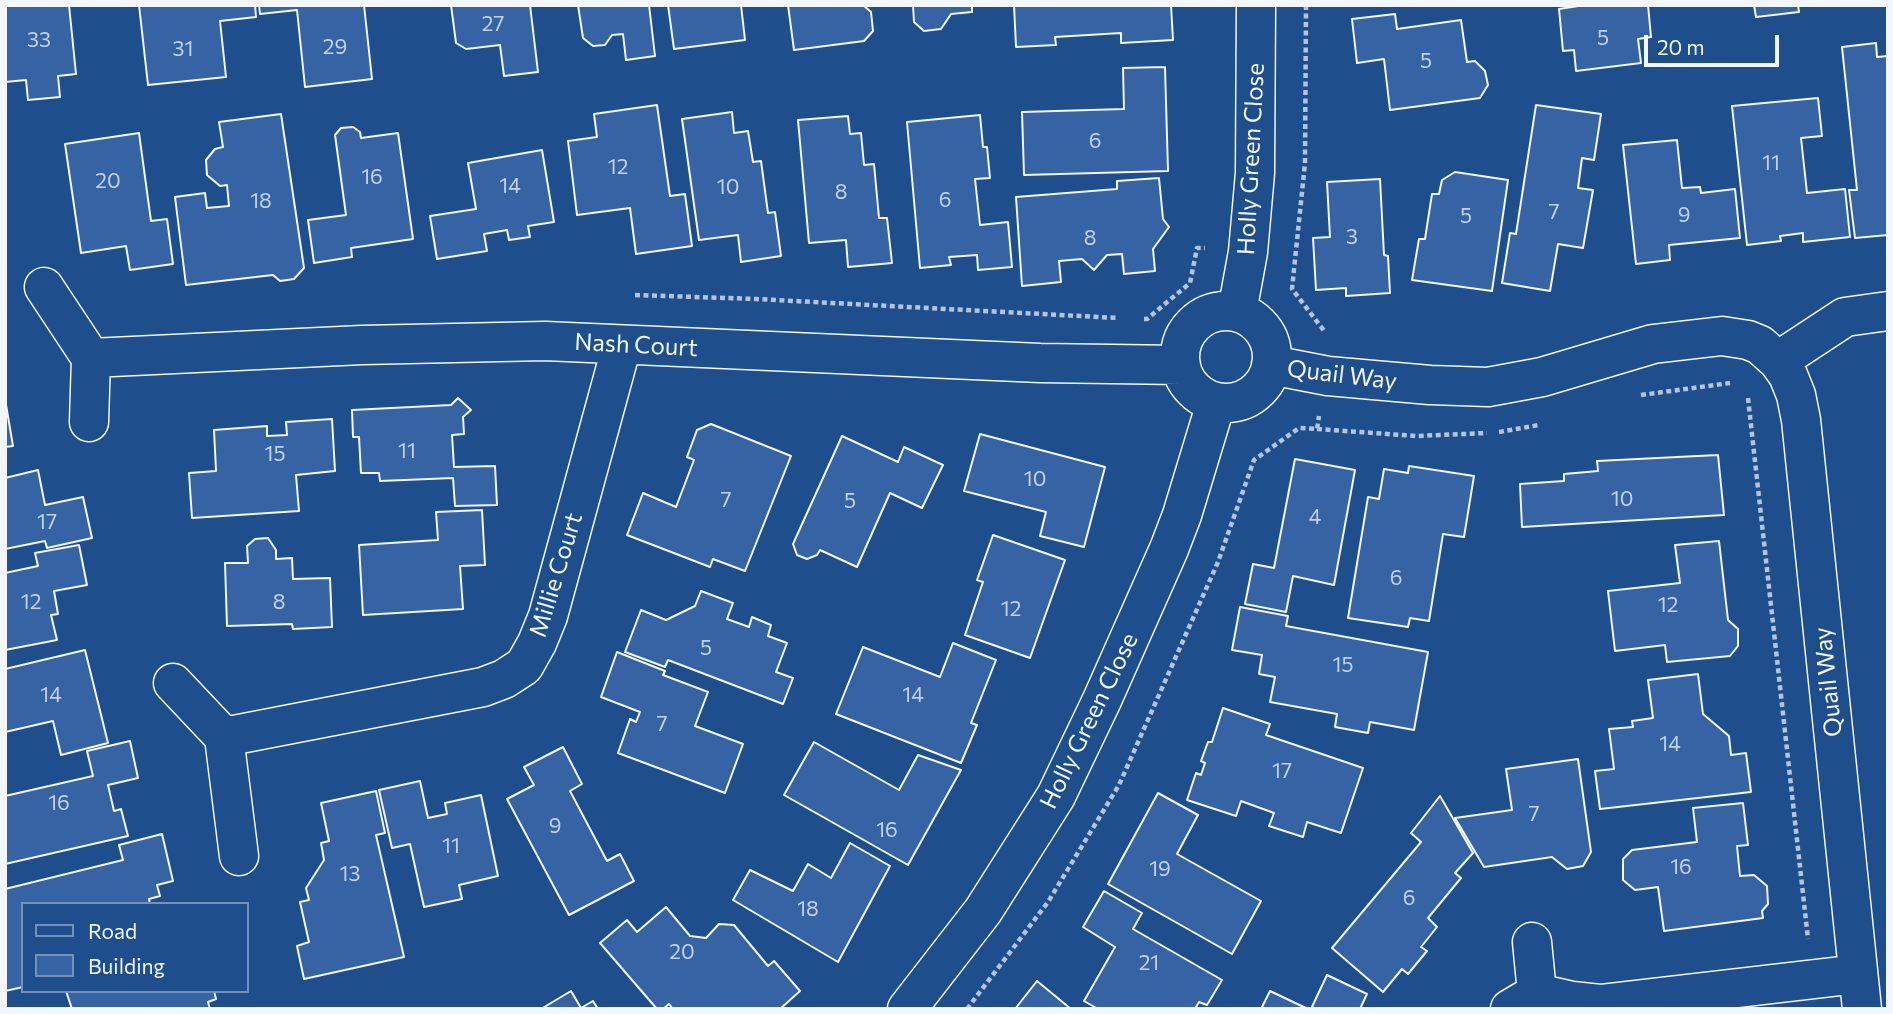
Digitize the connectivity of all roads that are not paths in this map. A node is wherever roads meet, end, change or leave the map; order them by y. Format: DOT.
graph roads {
  1 [pos="1256,5"];
  2 [pos="44,287"];
  3 [pos="1888,311"];
  4 [pos="1237,312"];
  5 [pos="622,345"];
  6 [pos="91,358"];
  7 [pos="1778,360"];
  8 [pos="1181,365"];
  9 [pos="1271,365"];
  10 [pos="1216,403"];
  11 [pos="89,422"];
  12 [pos="173,683"];
  13 [pos="224,737"];
  14 [pos="239,856"];
  15 [pos="1532,942"];
  16 [pos="1860,991"];
  17 [pos="1524,1001"];
  18 [pos="907,1009"];
  1 -- 4 [label="street, Holly Green Close"];
  2 -- 6 [label="street"];
  3 -- 7 [label="street"];
  4 -- 8 [label="street"];
  4 -- 9 [label="street"];
  5 -- 6 [label="street, Nash Court"];
  5 -- 8 [label="street, Nash Court"];
  5 -- 13 [label="street, Millie Court"];
  6 -- 11 [label="street"];
  7 -- 9 [label="street, Quail Way"];
  7 -- 16 [label="street, Quail Way"];
  8 -- 10 [label="street"];
  9 -- 10 [label="street"];
  10 -- 18 [label="street, Holly Green Close"];
  12 -- 13 [label="street"];
  13 -- 14 [label="street"];
  15 -- 17 [label="street"];
  16 -- 17 [label="street"];
}
